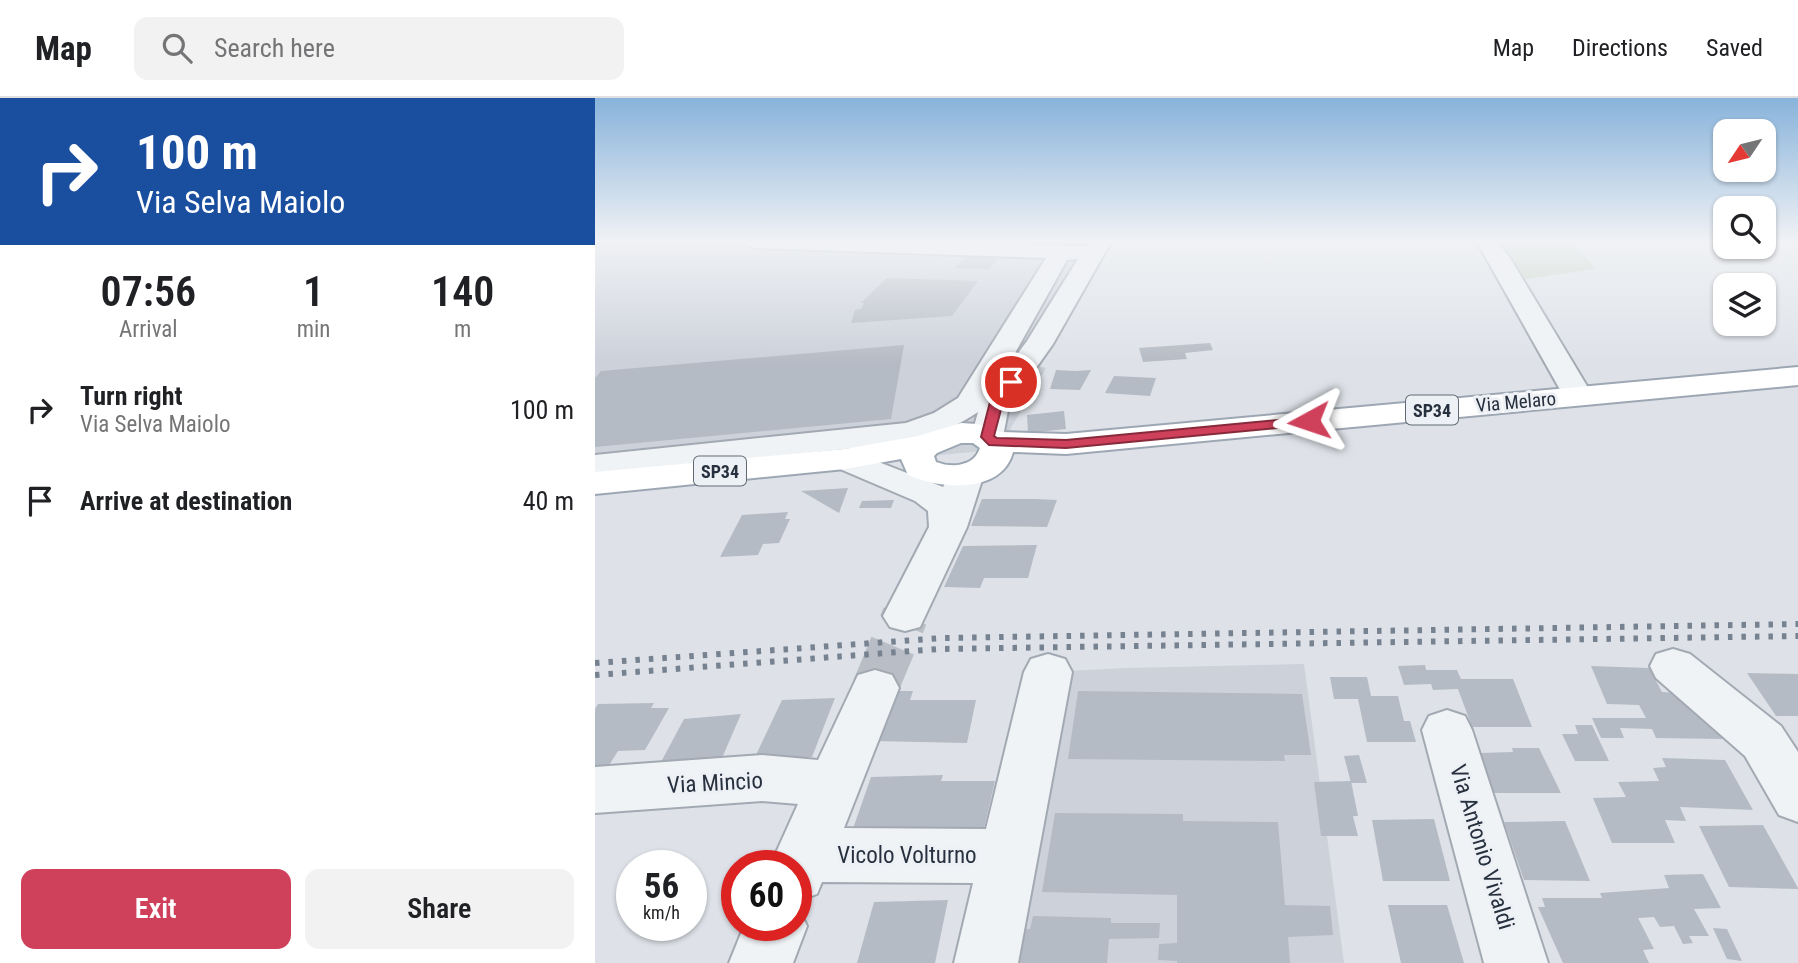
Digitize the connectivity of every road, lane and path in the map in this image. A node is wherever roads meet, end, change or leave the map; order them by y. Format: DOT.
graph roads {
  1 [pos="1043,282"];
  2 [pos="1072,282"];
  3 [pos="1513,282"];
  4 [pos="1008,343"];
  5 [pos="1039,344"];
  6 [pos="1798,376"];
  7 [pos="1578,396"];
  8 [pos="996,402"];
  9 [pos="935,450"];
  10 [pos="985,453"];
  11 [pos="845,460"];
  12 [pos="595,465"];
  13 [pos="595,483"];
  14 [pos="948,527"];
  15 [pos="905,616"];
  16 [pos="1673,666"];
  17 [pos="1048,672"];
  18 [pos="875,688"];
  19 [pos="1447,730"];
  20 [pos="834,784"];
  21 [pos="595,790"];
  22 [pos="1798,798"];
  23 [pos="806,850"];
  24 [pos="1009,856"];
  25 [pos="812,864"];
  26 [pos="770,941"];
  27 [pos="761,963"];
  28 [pos="986,963"];
  29 [pos="1516,963"];
  1 -- 4 [label="street"];
  2 -- 5 [label="street"];
  3 -- 7 [label="street"];
  4 -- 5 [label="street"];
  4 -- 12 [label="street"];
  5 -- 8 [label="street"];
  6 -- 7 [label="main road, Via Melaro / SP34"];
  7 -- 10 [label="main road, Via Melaro / SP34"];
  8 -- 9 [label="street"];
  8 -- 10 [label="street"];
  9 -- 10 [label="main road, Via Melaro / SP34"];
  9 -- 11 [label="main road, Via Melaro / SP34"];
  10 -- 14 [label="street"];
  11 -- 13 [label="main road, Via Melaro / SP34"];
  11 -- 14 [label="street"];
  14 -- 15 [label="street"];
  16 -- 22 [label="street"];
  17 -- 24 [label="street"];
  18 -- 20 [label="street"];
  19 -- 29 [label="street, Via Antonio Vivaldi"];
  20 -- 21 [label="street, Via Mincio"];
  20 -- 23 [label="street"];
  24 -- 25 [label="street, Vicolo Volturno"];
  24 -- 28 [label="street"];
  26 -- 27 [label="street"];
}
